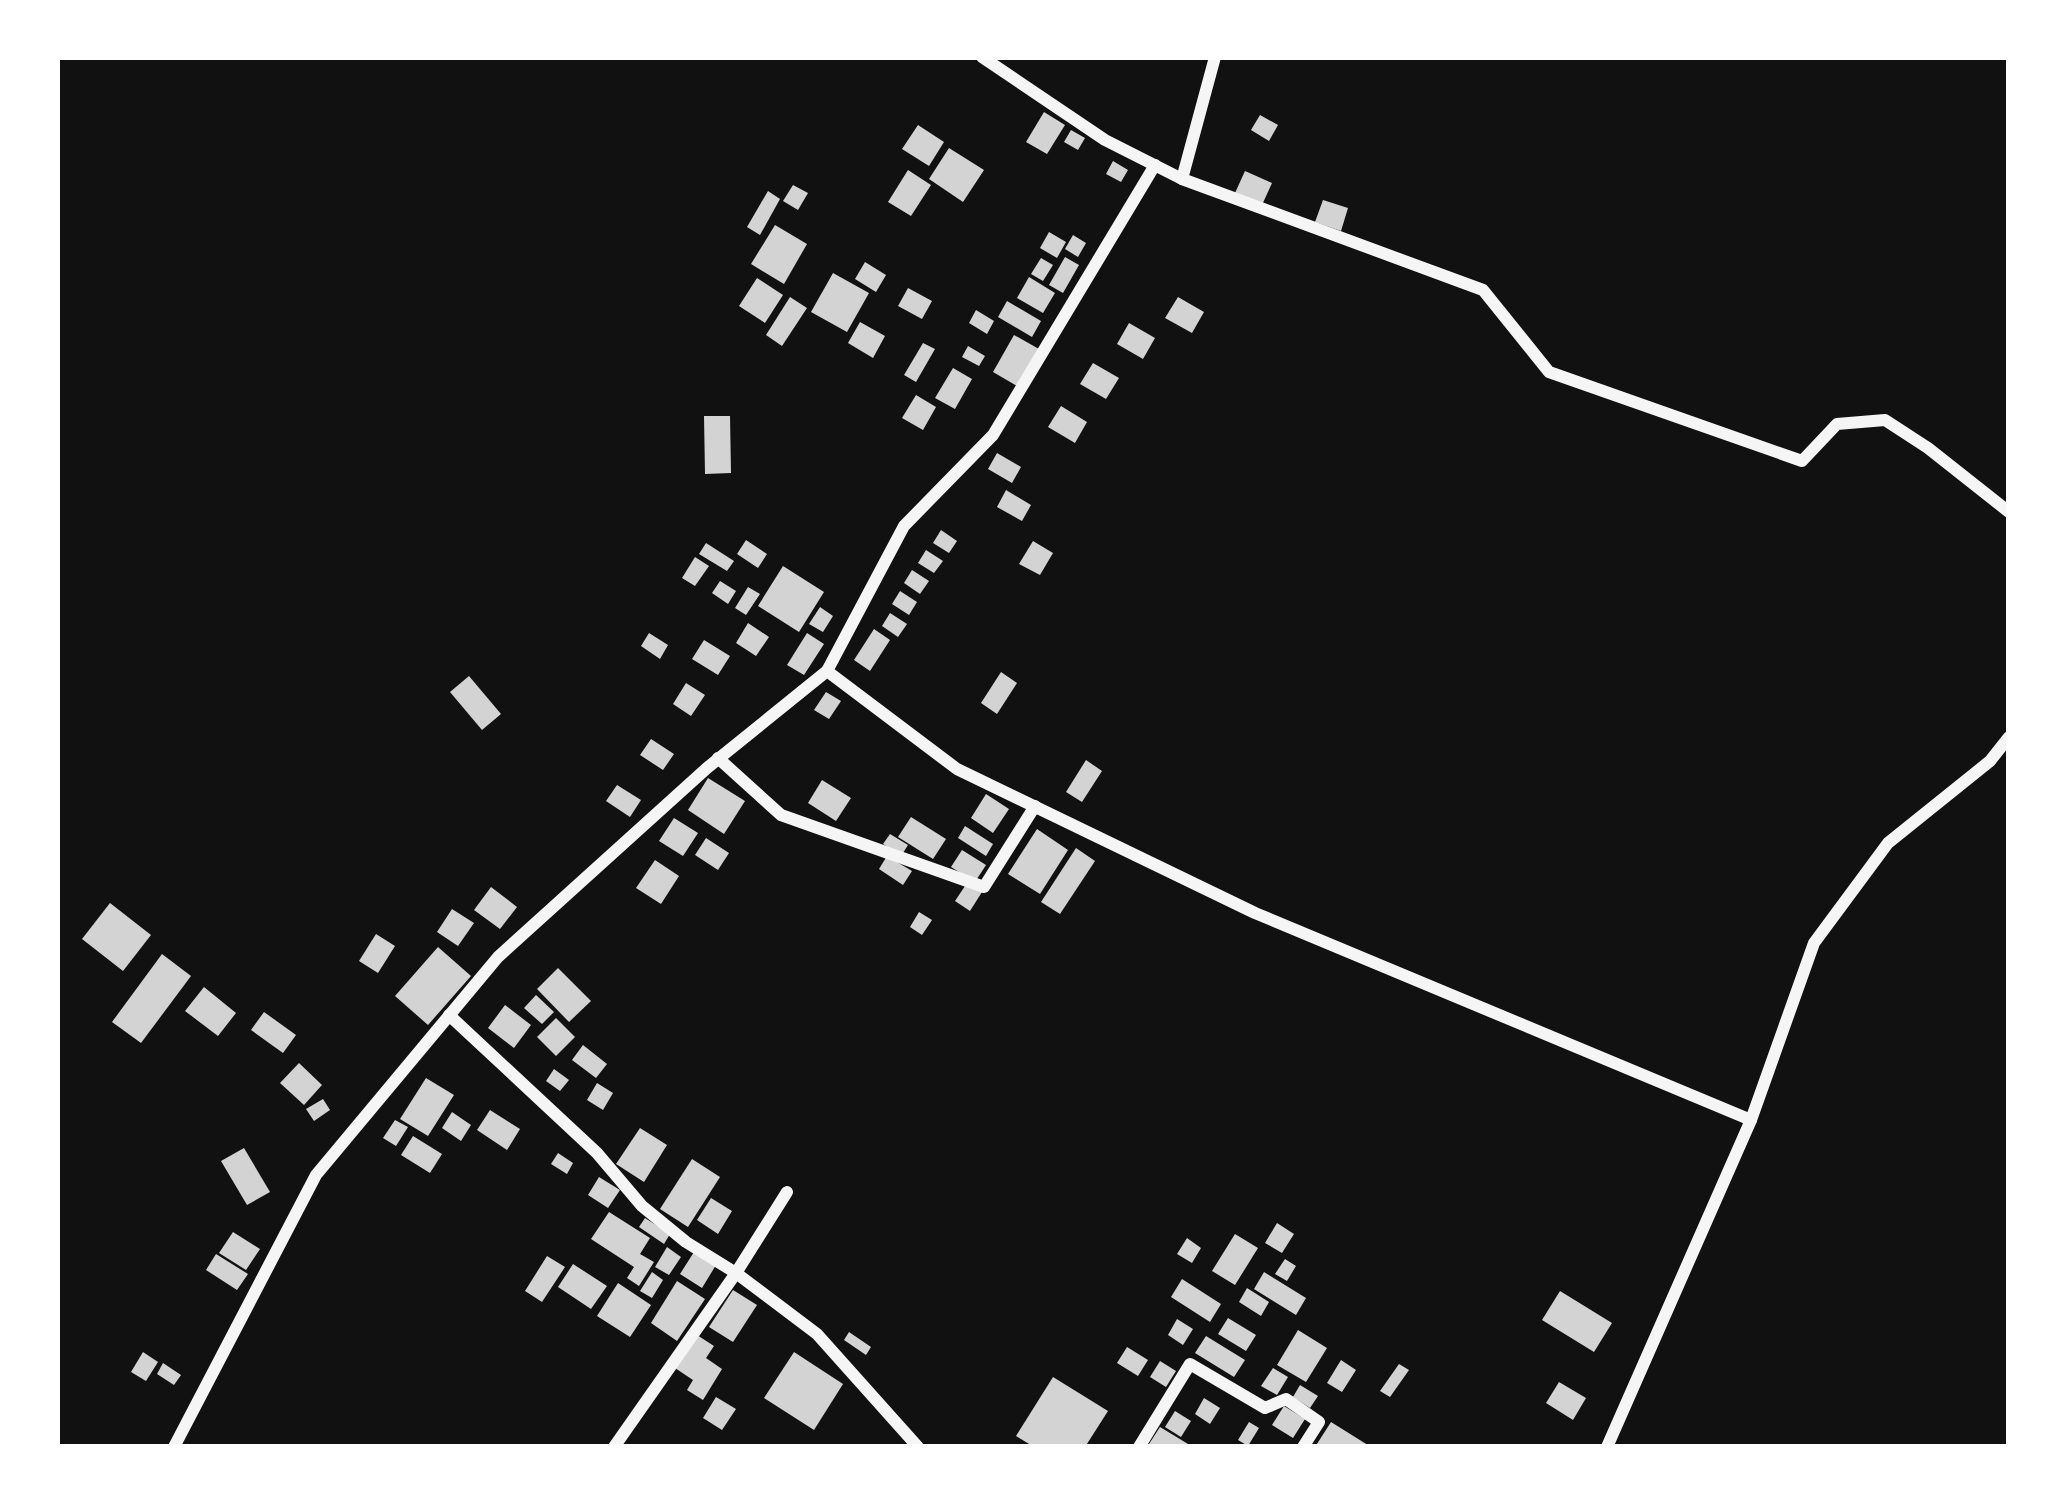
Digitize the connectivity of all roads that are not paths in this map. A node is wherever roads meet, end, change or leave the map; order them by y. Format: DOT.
graph roads {
  1 [pos="982,57"];
  2 [pos="1215,57"];
  3 [pos="1155,165"];
  4 [pos="1182,179"];
  5 [pos="2009,512"];
  6 [pos="826,671"];
  7 [pos="2009,737"];
  8 [pos="718,758"];
  9 [pos="1035,806"];
  10 [pos="449,1015"];
  11 [pos="1750,1120"];
  12 [pos="787,1192"];
  13 [pos="736,1273"];
  14 [pos="174,1447"];
  15 [pos="614,1447"];
  16 [pos="918,1447"];
  17 [pos="1139,1447"];
  18 [pos="1303,1447"];
  19 [pos="1607,1447"];
  1 -- 3 [label="street"];
  2 -- 4 [label="street"];
  3 -- 4 [label="street"];
  3 -- 6 [label="street"];
  4 -- 5 [label="street"];
  6 -- 8 [label="street"];
  6 -- 9 [label="street"];
  7 -- 11 [label="street"];
  8 -- 9 [label="street"];
  8 -- 10 [label="street"];
  9 -- 11 [label="street"];
  10 -- 13 [label="street"];
  10 -- 14 [label="street"];
  11 -- 19 [label="street"];
  12 -- 13 [label="street"];
  13 -- 15 [label="street"];
  13 -- 16 [label="street"];
  17 -- 18 [label="street"];
}
